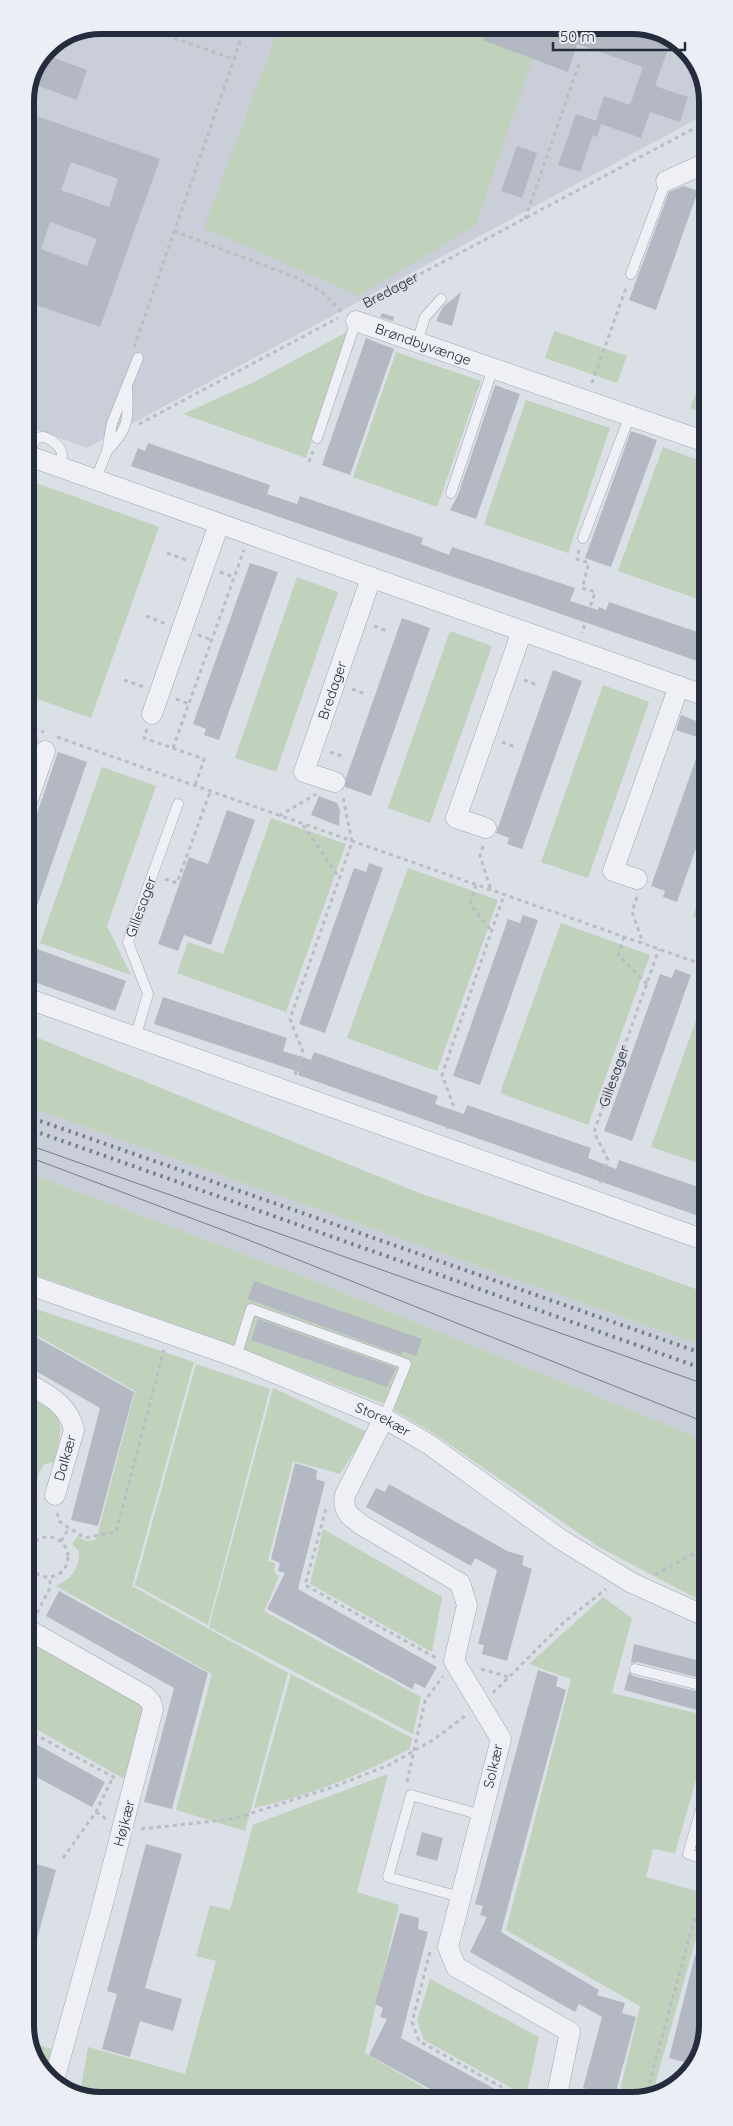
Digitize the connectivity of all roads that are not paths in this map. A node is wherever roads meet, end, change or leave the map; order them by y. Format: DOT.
graph roads {
  1 [pos="699,166"];
  2 [pos="666,181"];
  3 [pos="631,274"];
  4 [pos="441,299"];
  5 [pos="353,314"];
  6 [pos="417,342"];
  7 [pos="138,358"];
  8 [pos="493,368"];
  9 [pos="630,416"];
  10 [pos="317,438"];
  11 [pos="699,440"];
  12 [pos="34,458"];
  13 [pos="96,480"];
  14 [pos="451,493"];
  15 [pos="219,524"];
  16 [pos="583,538"];
  17 [pos="371,578"];
  18 [pos="522,631"];
  19 [pos="679,686"];
  20 [pos="699,693"];
  21 [pos="152,714"];
  22 [pos="45,751"];
  23 [pos="34,782"];
  24 [pos="335,782"];
  25 [pos="178,804"];
  26 [pos="486,828"];
  27 [pos="637,879"];
  28 [pos="34,1001"];
  29 [pos="135,1038"];
  30 [pos="699,1238"];
  31 [pos="34,1287"];
  32 [pos="236,1357"];
  33 [pos="34,1387"];
  34 [pos="384,1418"];
  35 [pos="45,1497"];
  36 [pos="699,1613"];
  37 [pos="34,1633"];
  38 [pos="635,1669"];
  39 [pos="699,1685"];
  40 [pos="481,1815"];
  41 [pos="699,1816"];
  42 [pos="699,1857"];
  43 [pos="460,1897"];
  44 [pos="56,2074"];
  45 [pos="557,2092"];
  1 -- 2 [label="street"];
  2 -- 3 [label="lane"];
  4 -- 6 [label="lane"];
  5 -- 6 [label="street, Brøndbyvænge"];
  5 -- 10 [label="lane, Brøndbyvænge"];
  6 -- 8 [label="street, Brøndbyvænge"];
  7 -- 13 [label="lane"];
  8 -- 9 [label="street, Brøndbyvænge"];
  8 -- 14 [label="lane"];
  9 -- 11 [label="street, Brøndbyvænge"];
  9 -- 16 [label="lane"];
  12 -- 13 [label="street"];
  13 -- 15 [label="street"];
  15 -- 17 [label="street"];
  15 -- 21 [label="street"];
  17 -- 18 [label="street"];
  17 -- 24 [label="street, Bredager"];
  18 -- 19 [label="street"];
  18 -- 26 [label="street"];
  19 -- 20 [label="street"];
  19 -- 27 [label="street"];
  22 -- 23 [label="street"];
  25 -- 29 [label="lane, Gillesager"];
  28 -- 29 [label="street"];
  29 -- 30 [label="street"];
  31 -- 32 [label="street, Storekær"];
  32 -- 34 [label="street, Storekær"];
  32 -- 34 [label="lane"];
  33 -- 35 [label="street, Dalkær"];
  34 -- 36 [label="street, Storekær"];
  34 -- 40 [label="street, Solkær"];
  37 -- 44 [label="street, Højkær"];
  38 -- 39 [label="lane"];
  40 -- 43 [label="street, Solkær"];
  40 -- 43 [label="lane"];
  41 -- 42 [label="lane"];
  43 -- 45 [label="street, Solkær"];
}
